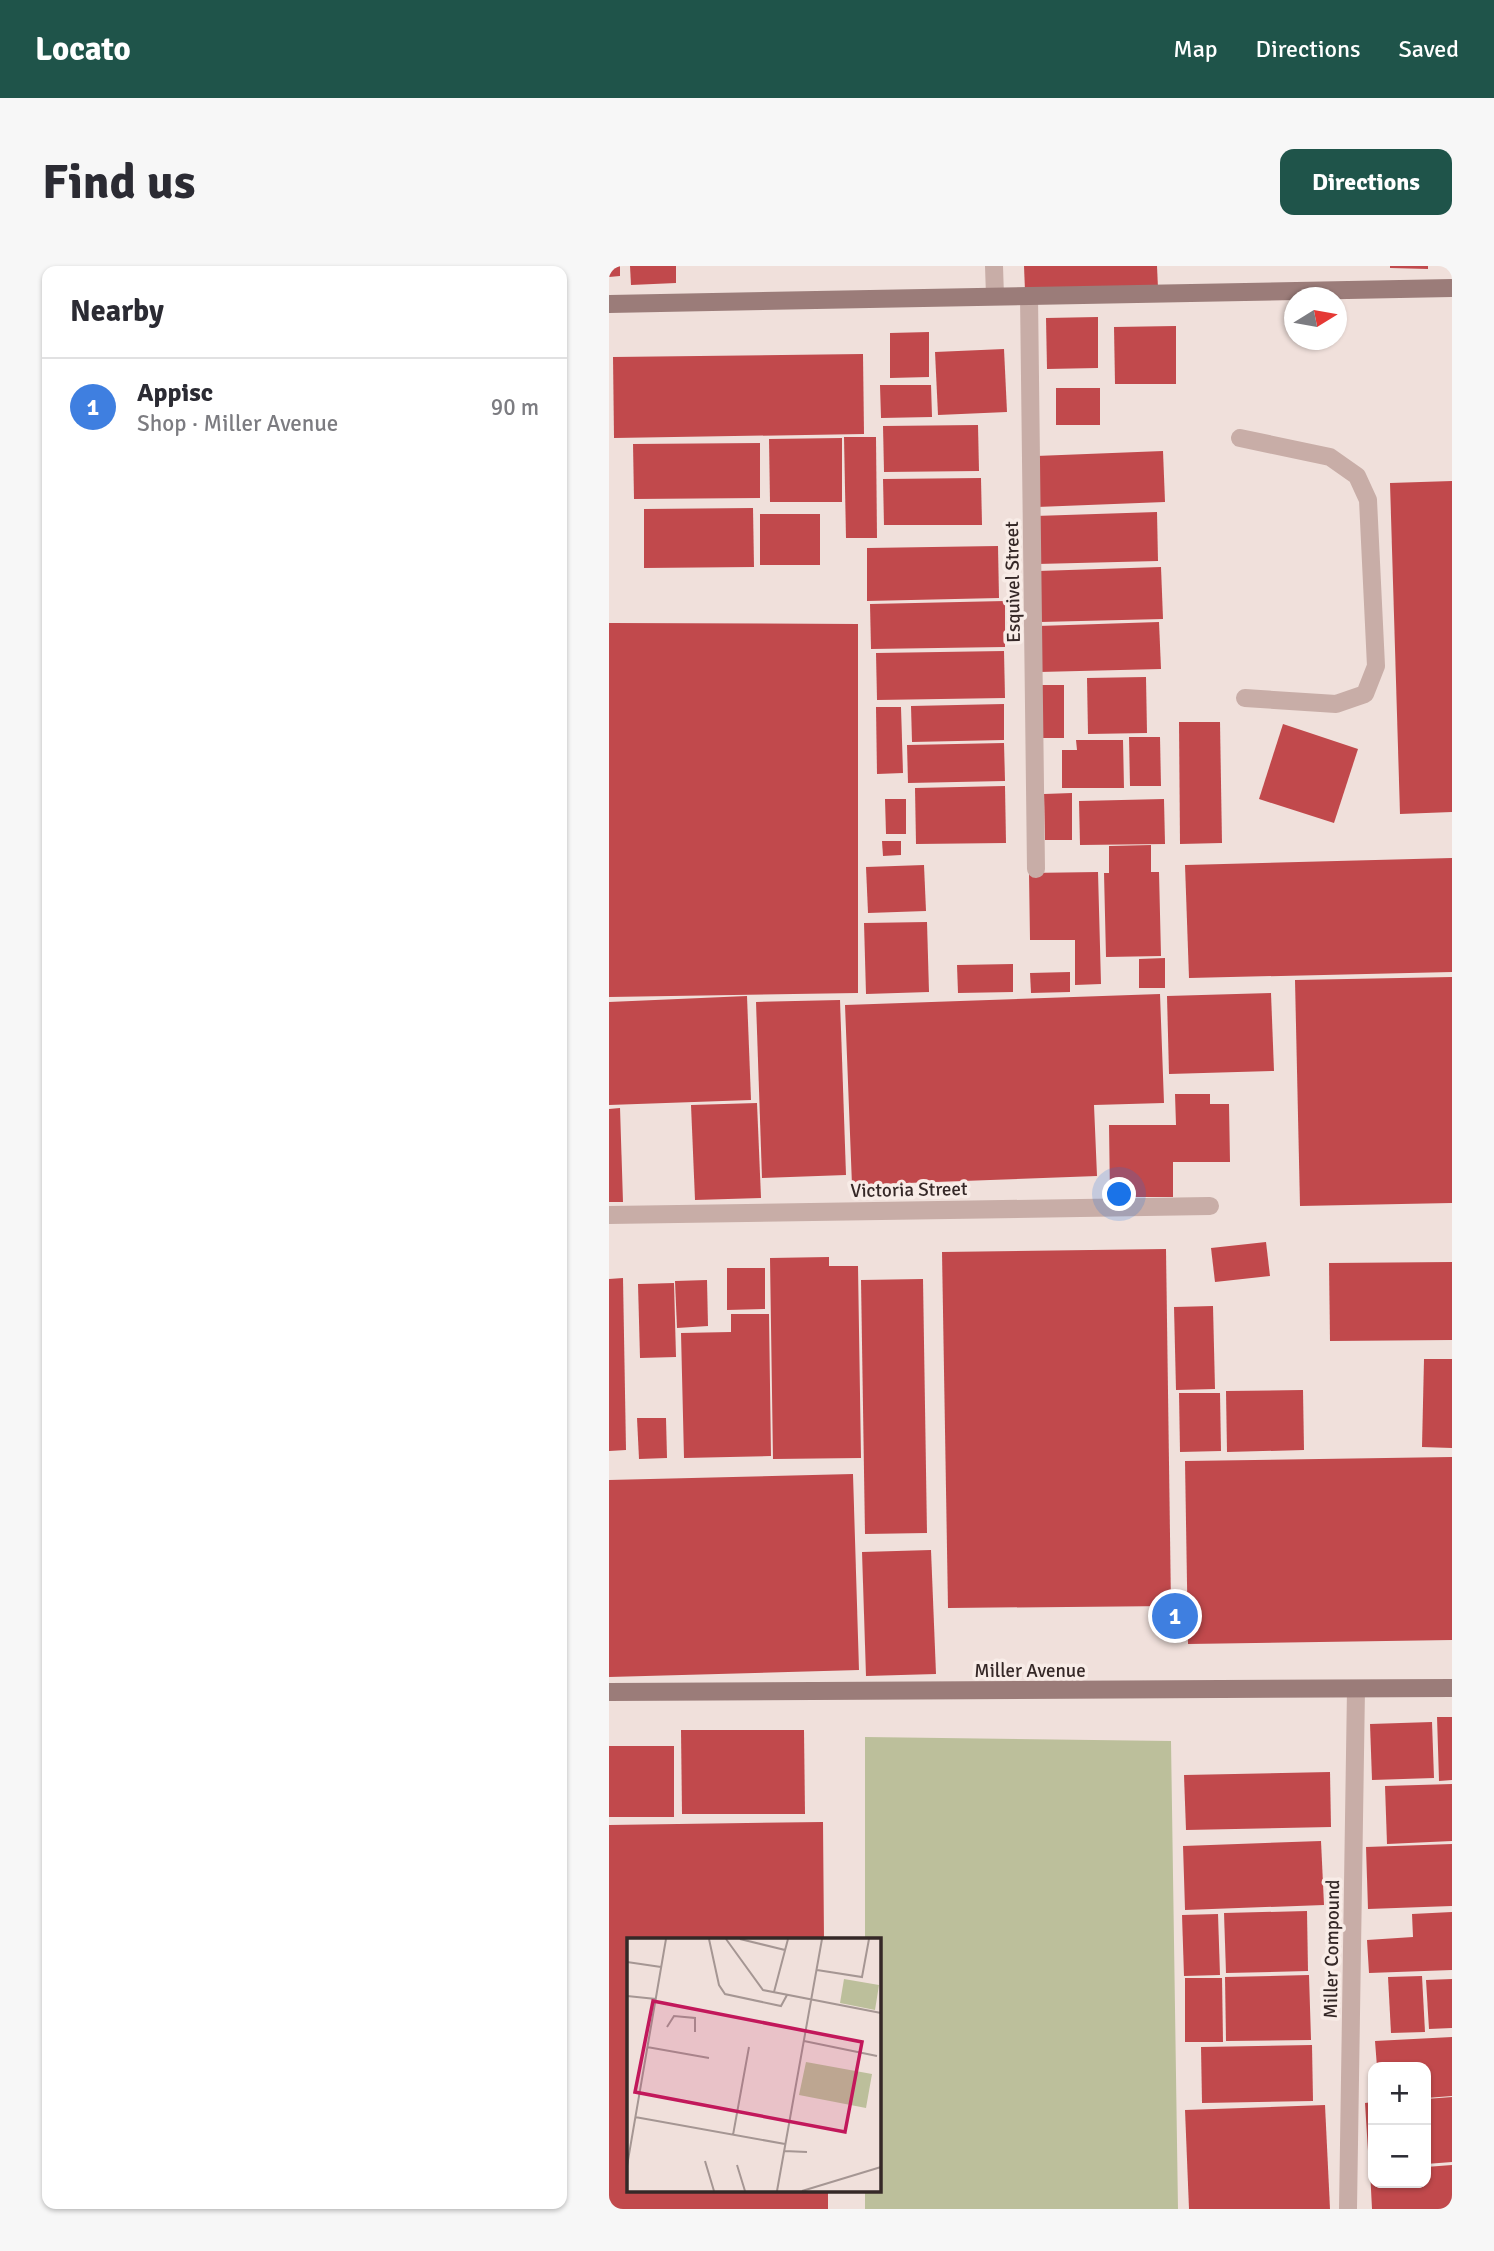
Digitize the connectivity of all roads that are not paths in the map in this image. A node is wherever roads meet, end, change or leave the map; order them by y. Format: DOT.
graph roads {
  1 [pos="994,266"];
  2 [pos="1452,288"];
  3 [pos="995,296"];
  4 [pos="1029,296"];
  5 [pos="609,304"];
  6 [pos="1240,438"];
  7 [pos="1245,698"];
  8 [pos="1036,869"];
  9 [pos="1210,1206"];
  10 [pos="609,1214"];
  11 [pos="1452,1688"];
  12 [pos="1356,1689"];
  13 [pos="609,1692"];
  14 [pos="1348,2209"];
  1 -- 3 [label="street"];
  2 -- 4 [label="street"];
  3 -- 4 [label="street"];
  3 -- 5 [label="street"];
  4 -- 8 [label="street, Esquivel Street"];
  6 -- 7 [label="street"];
  9 -- 10 [label="street, Victoria Street"];
  11 -- 12 [label="street, Miller Avenue"];
  12 -- 13 [label="street, Miller Avenue"];
  12 -- 14 [label="street, Miller Compound"];
}
